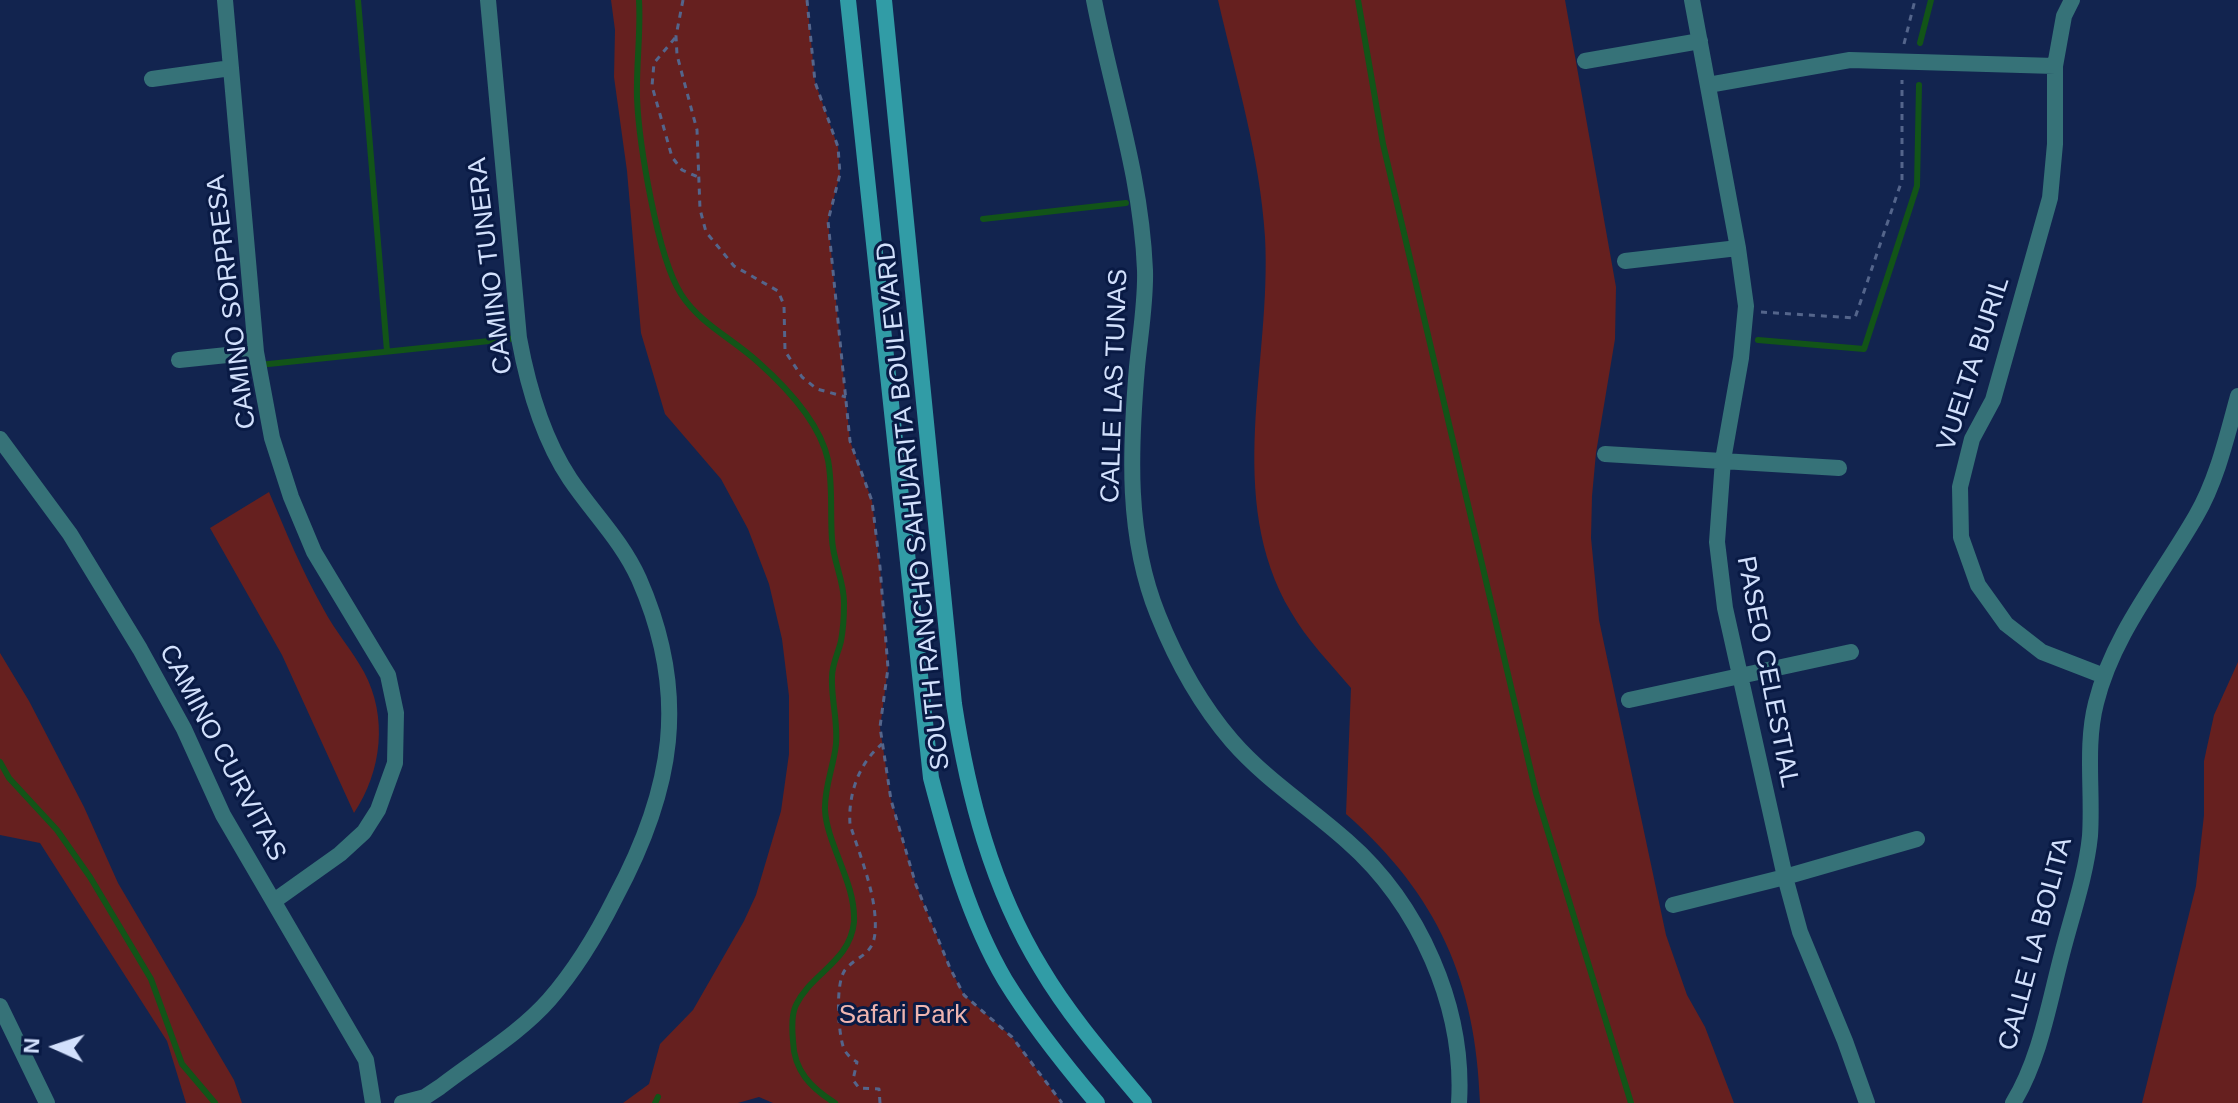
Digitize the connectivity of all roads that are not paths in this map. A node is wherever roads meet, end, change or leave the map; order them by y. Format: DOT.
graph roads {
  1 [pos="225,0"];
  2 [pos="488,0"];
  3 [pos="848,0"];
  4 [pos="884,0"];
  5 [pos="1094,0"];
  6 [pos="1692,0"];
  7 [pos="2072,0"];
  8 [pos="1700,41"];
  9 [pos="1585,61"];
  10 [pos="2055,66"];
  11 [pos="231,68"];
  12 [pos="152,79"];
  13 [pos="1708,85"];
  14 [pos="1738,248"];
  15 [pos="1625,261"];
  16 [pos="256,352"];
  17 [pos="179,360"];
  18 [pos="2238,396"];
  19 [pos="0,439"];
  20 [pos="1605,454"];
  21 [pos="1723,460"];
  22 [pos="1839,468"];
  23 [pos="1851,652"];
  24 [pos="1740,676"];
  25 [pos="2104,676"];
  26 [pos="1629,700"];
  27 [pos="1917,839"];
  28 [pos="1785,877"];
  29 [pos="274,901"];
  30 [pos="1673,905"];
  31 [pos="0,1006"];
  32 [pos="47,1103"];
  33 [pos="373,1103"];
  34 [pos="402,1103"];
  35 [pos="1097,1103"];
  36 [pos="1144,1103"];
  37 [pos="1459,1103"];
  38 [pos="1867,1103"];
  39 [pos="2013,1103"];
  1 -- 11 [label="street, CAMINO SORPRESA"];
  2 -- 34 [label="street, CAMINO TUNERA"];
  3 -- 35 [label="street, SOUTH RANCHO SAHUARITA BOULEVARD"];
  4 -- 36 [label="street, SOUTH RANCHO SAHUARITA BOULEVARD"];
  5 -- 37 [label="street, CALLE LAS TUNAS"];
  6 -- 8 [label="street, PASEO CELESTIAL"];
  7 -- 10 [label="street, VUELTA BURIL"];
  8 -- 9 [label="street"];
  8 -- 13 [label="street, PASEO CELESTIAL"];
  10 -- 13 [label="street"];
  10 -- 25 [label="street, VUELTA BURIL"];
  11 -- 12 [label="street"];
  11 -- 16 [label="street, CAMINO SORPRESA"];
  13 -- 14 [label="street, PASEO CELESTIAL"];
  14 -- 15 [label="street"];
  14 -- 21 [label="street, PASEO CELESTIAL"];
  16 -- 17 [label="street"];
  16 -- 29 [label="street, CAMINO SORPRESA"];
  18 -- 25 [label="street, CALLE LA BOLITA"];
  19 -- 29 [label="street, CAMINO CURVITAS"];
  20 -- 21 [label="street"];
  21 -- 22 [label="street"];
  21 -- 24 [label="street, PASEO CELESTIAL"];
  23 -- 24 [label="street"];
  24 -- 26 [label="street"];
  24 -- 28 [label="street, PASEO CELESTIAL"];
  25 -- 39 [label="street, CALLE LA BOLITA"];
  27 -- 28 [label="street"];
  28 -- 30 [label="street"];
  28 -- 38 [label="street, PASEO CELESTIAL"];
  29 -- 33 [label="street, CAMINO CURVITAS"];
  31 -- 32 [label="street"];
}
